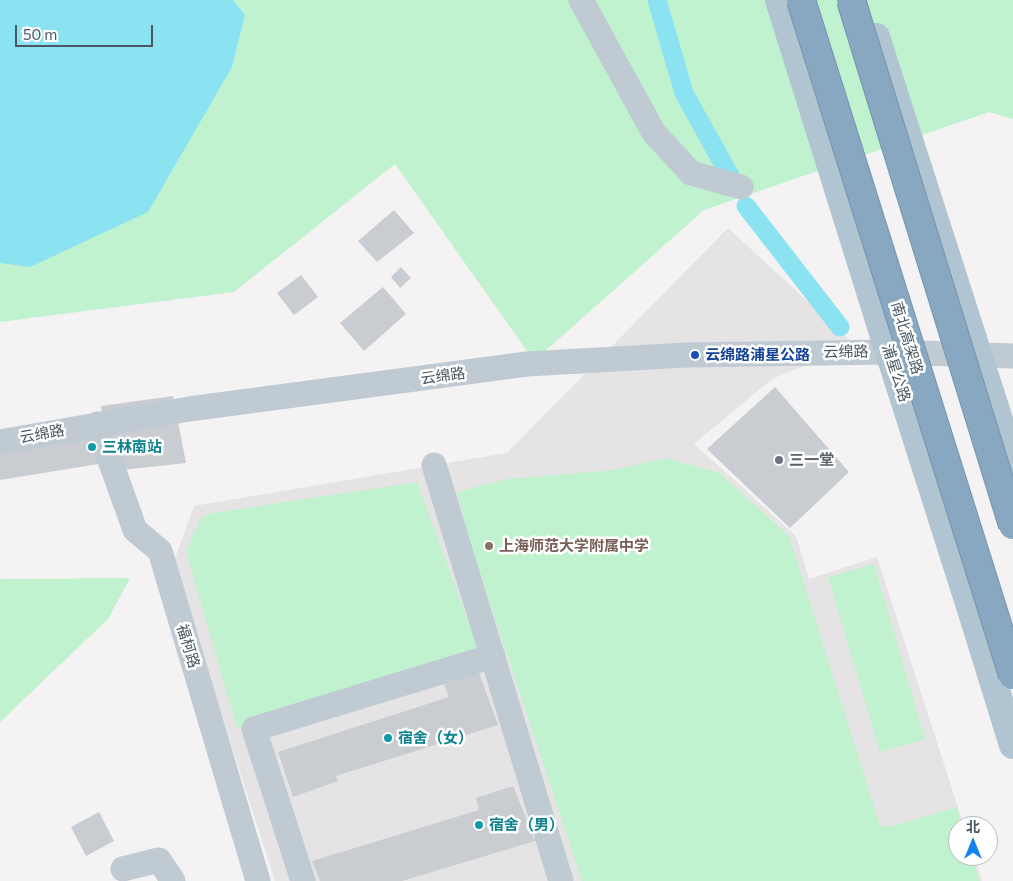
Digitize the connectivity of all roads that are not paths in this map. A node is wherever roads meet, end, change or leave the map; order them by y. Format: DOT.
graph roads {
  1 [pos="581,0"];
  2 [pos="780,0"];
  3 [pos="801,0"];
  4 [pos="850,0"];
  5 [pos="864,0"];
  6 [pos="741,188"];
  7 [pos="889,352"];
  8 [pos="979,355"];
  9 [pos="1013,356"];
  10 [pos="97,424"];
  11 [pos="0,442"];
  12 [pos="1013,462"];
  13 [pos="434,465"];
  14 [pos="1013,524"];
  15 [pos="493,656"];
  16 [pos="1013,675"];
  17 [pos="1013,745"];
  18 [pos="123,869"];
  19 [pos="173,881"];
  20 [pos="258,881"];
  21 [pos="303,881"];
  22 [pos="561,881"];
  1 -- 6 [label="street"];
  2 -- 7 [label="main road, 浦星公路"];
  3 -- 16 [label="highway, 南北高架路, bridge"];
  4 -- 14 [label="highway, bridge"];
  5 -- 8 [label="main road"];
  7 -- 8 [label="street, 云绵路"];
  7 -- 10 [label="street, 云绵路"];
  7 -- 17 [label="main road, 浦星公路"];
  8 -- 9 [label="street, 云绵路"];
  8 -- 12 [label="main road"];
  10 -- 11 [label="street, 云绵路"];
  10 -- 20 [label="street, 福柯路"];
  13 -- 15 [label="street"];
  15 -- 21 [label="street"];
  15 -- 22 [label="street"];
  18 -- 19 [label="street"];
}
